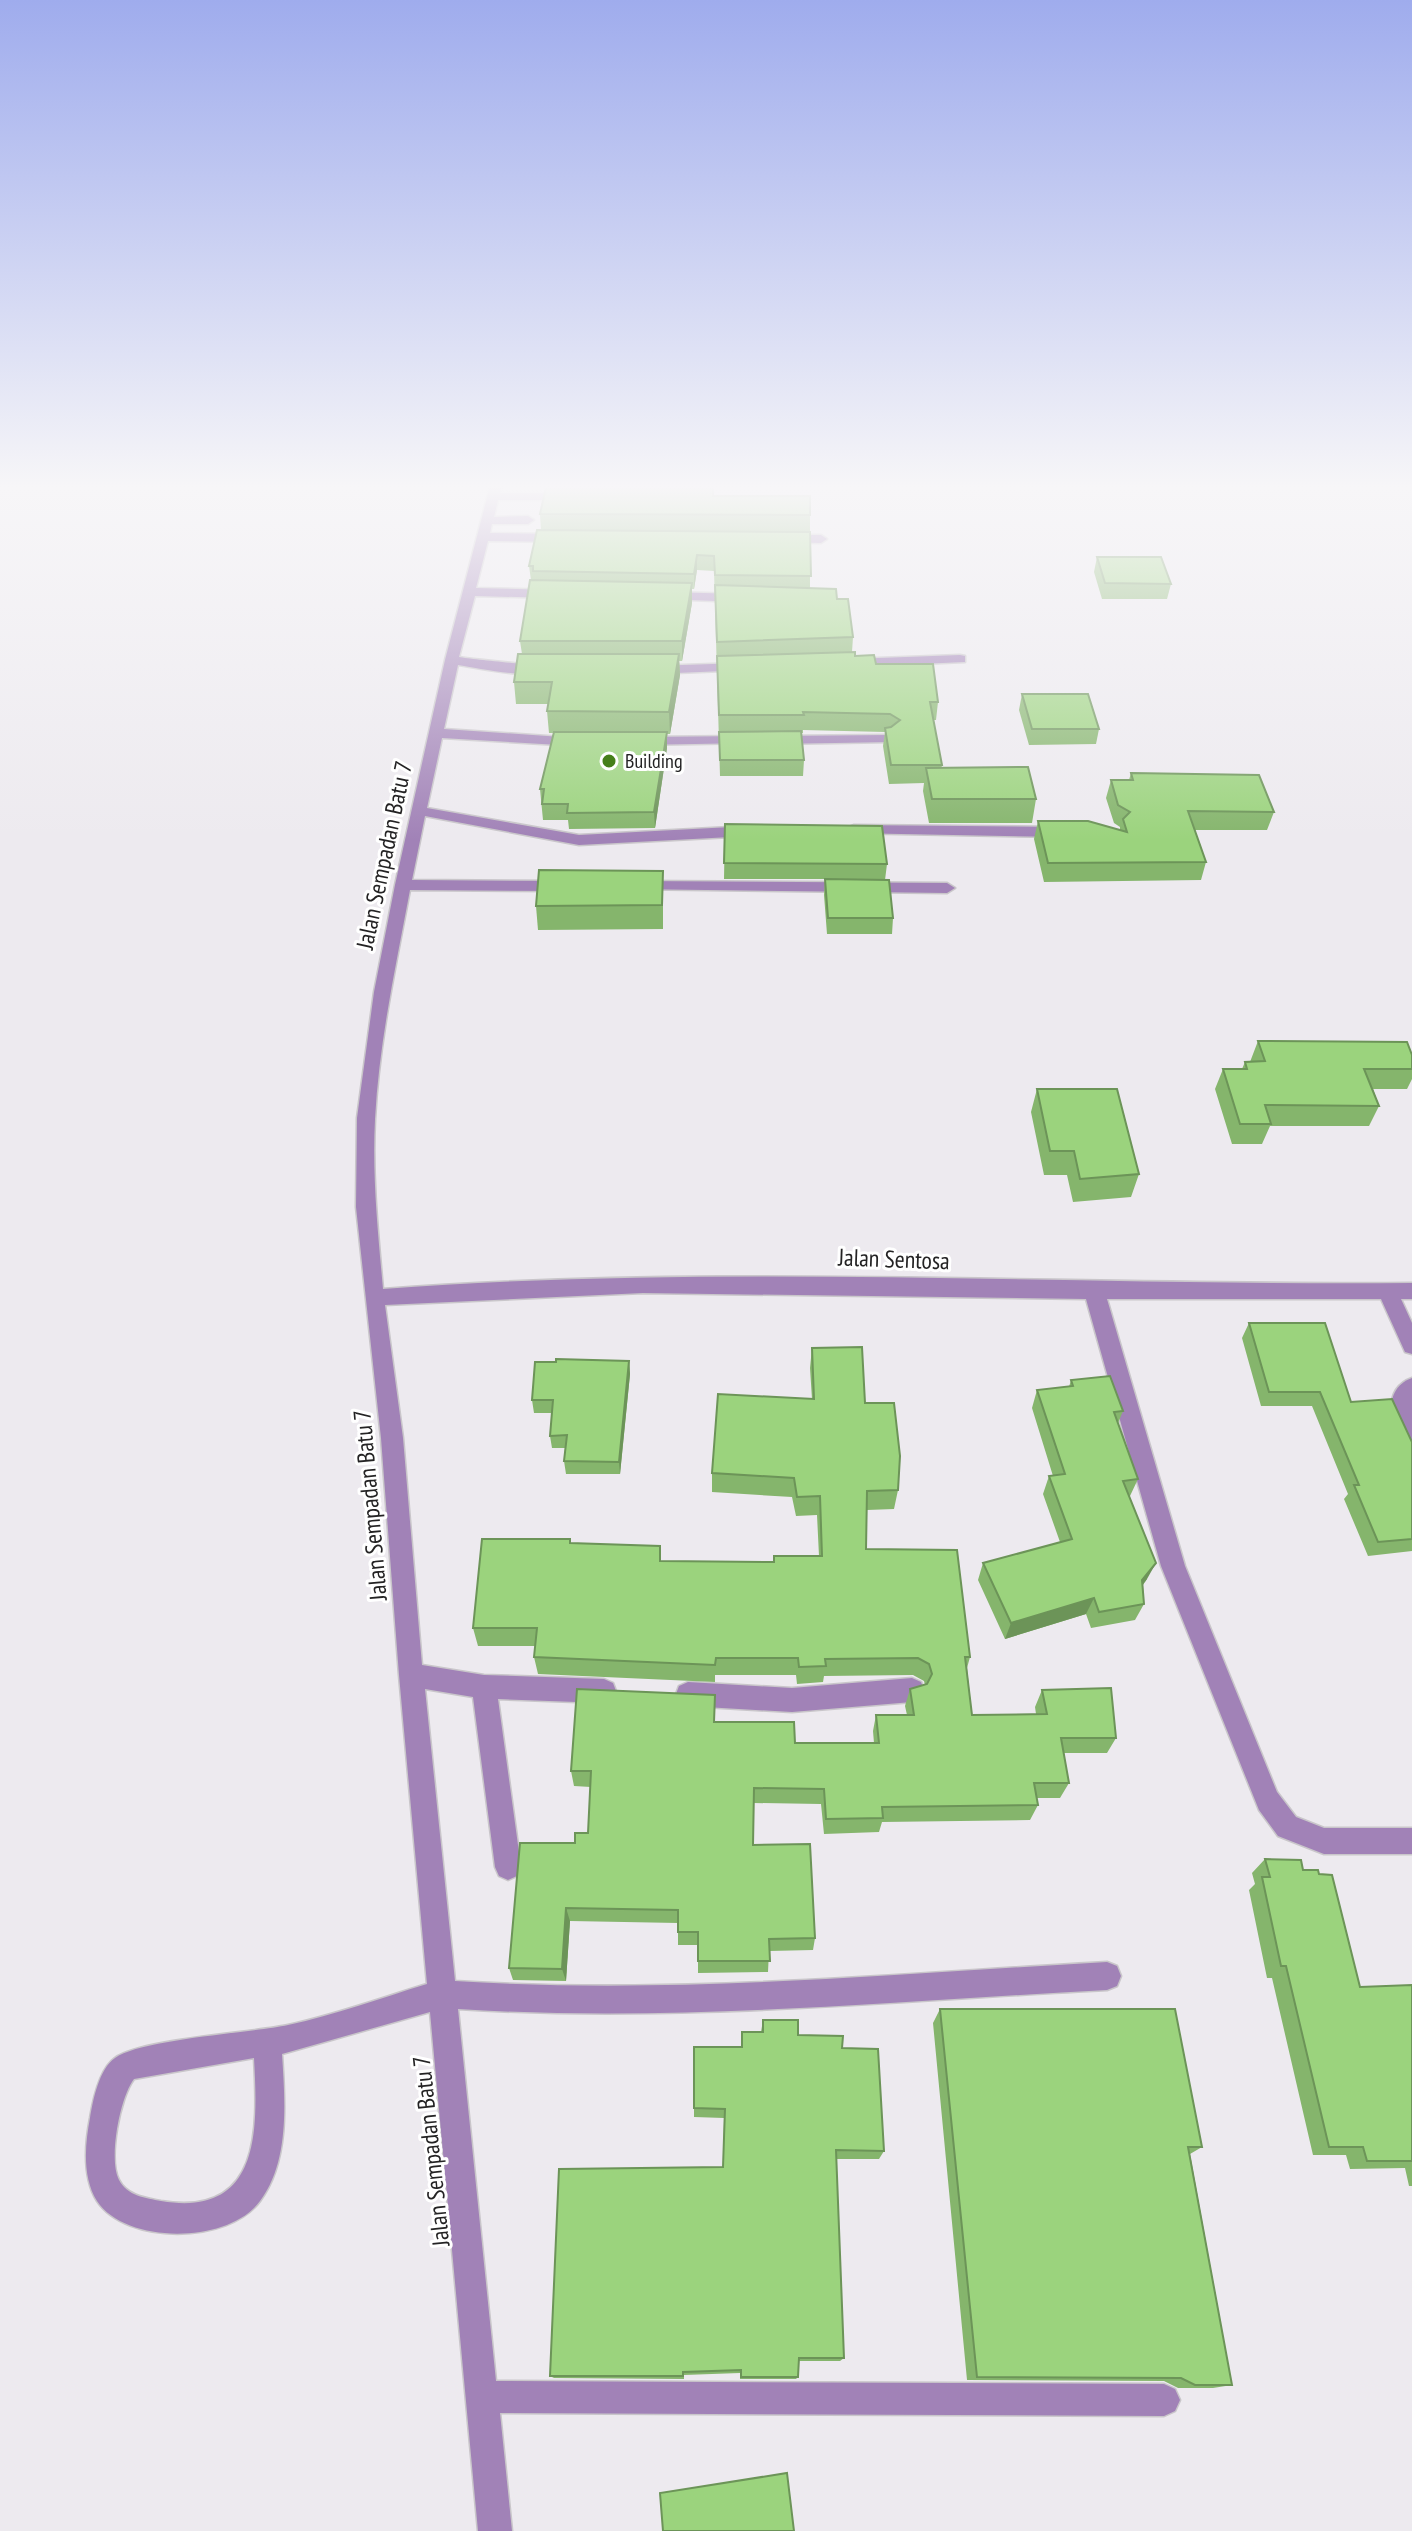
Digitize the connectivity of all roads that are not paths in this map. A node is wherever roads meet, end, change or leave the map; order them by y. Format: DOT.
graph roads {
  1 [pos="467,604"];
  2 [pos="960,659"];
  3 [pos="452,660"];
  4 [pos="836,663"];
  5 [pos="758,666"];
  6 [pos="560,669"];
  7 [pos="634,670"];
  8 [pos="437,733"];
  9 [pos="888,739"];
  10 [pos="628,741"];
  11 [pos="598,742"];
  12 [pos="421,811"];
  13 [pos="841,830"];
  14 [pos="764,831"];
  15 [pos="1085,831"];
  16 [pos="403,885"];
  17 [pos="575,886"];
  18 [pos="622,886"];
  19 [pos="947,888"];
  20 [pos="1094,1291"];
  21 [pos="1387,1291"];
  22 [pos="1412,1291"];
  23 [pos="374,1298"];
  24 [pos="1412,1346"];
  25 [pos="1412,1387"];
  26 [pos="1412,1450"];
  27 [pos="411,1675"];
  28 [pos="484,1687"];
  29 [pos="912,1690"];
  30 [pos="633,1692"];
  31 [pos="663,1693"];
  32 [pos="1412,1841"];
  33 [pos="508,1867"];
  34 [pos="1107,1976"];
  35 [pos="442,1994"];
  36 [pos="267,2042"];
  37 [pos="482,2397"];
  38 [pos="1164,2400"];
  39 [pos="495,2531"];
  1 -- 3 [label="street, Jalan Sempadan Batu 7"];
  2 -- 4 [label="street"];
  3 -- 6 [label="street"];
  3 -- 8 [label="street, Jalan Sempadan Batu 7"];
  5 -- 7 [label="street"];
  8 -- 11 [label="street"];
  8 -- 12 [label="street, Jalan Sempadan Batu 7"];
  9 -- 10 [label="street"];
  12 -- 14 [label="street"];
  12 -- 16 [label="street, Jalan Sempadan Batu 7"];
  13 -- 15 [label="street"];
  16 -- 17 [label="street"];
  16 -- 23 [label="street, Jalan Sempadan Batu 7"];
  18 -- 19 [label="street"];
  20 -- 21 [label="street, Jalan Sentosa"];
  20 -- 23 [label="street, Jalan Sentosa"];
  20 -- 32 [label="street"];
  21 -- 22 [label="street, Jalan Sentosa"];
  21 -- 24 [label="street"];
  23 -- 27 [label="street, Jalan Sempadan Batu 7"];
  25 -- 26 [label="street"];
  27 -- 28 [label="street"];
  27 -- 35 [label="street, Jalan Sempadan Batu 7"];
  28 -- 30 [label="street"];
  28 -- 33 [label="street"];
  29 -- 31 [label="street"];
  34 -- 35 [label="street"];
  35 -- 36 [label="street"];
  35 -- 37 [label="street, Jalan Sempadan Batu 7"];
  36 -- 36 [label="street"];
  37 -- 38 [label="street"];
  37 -- 39 [label="street, Jalan Sempadan Batu 7"];
}
